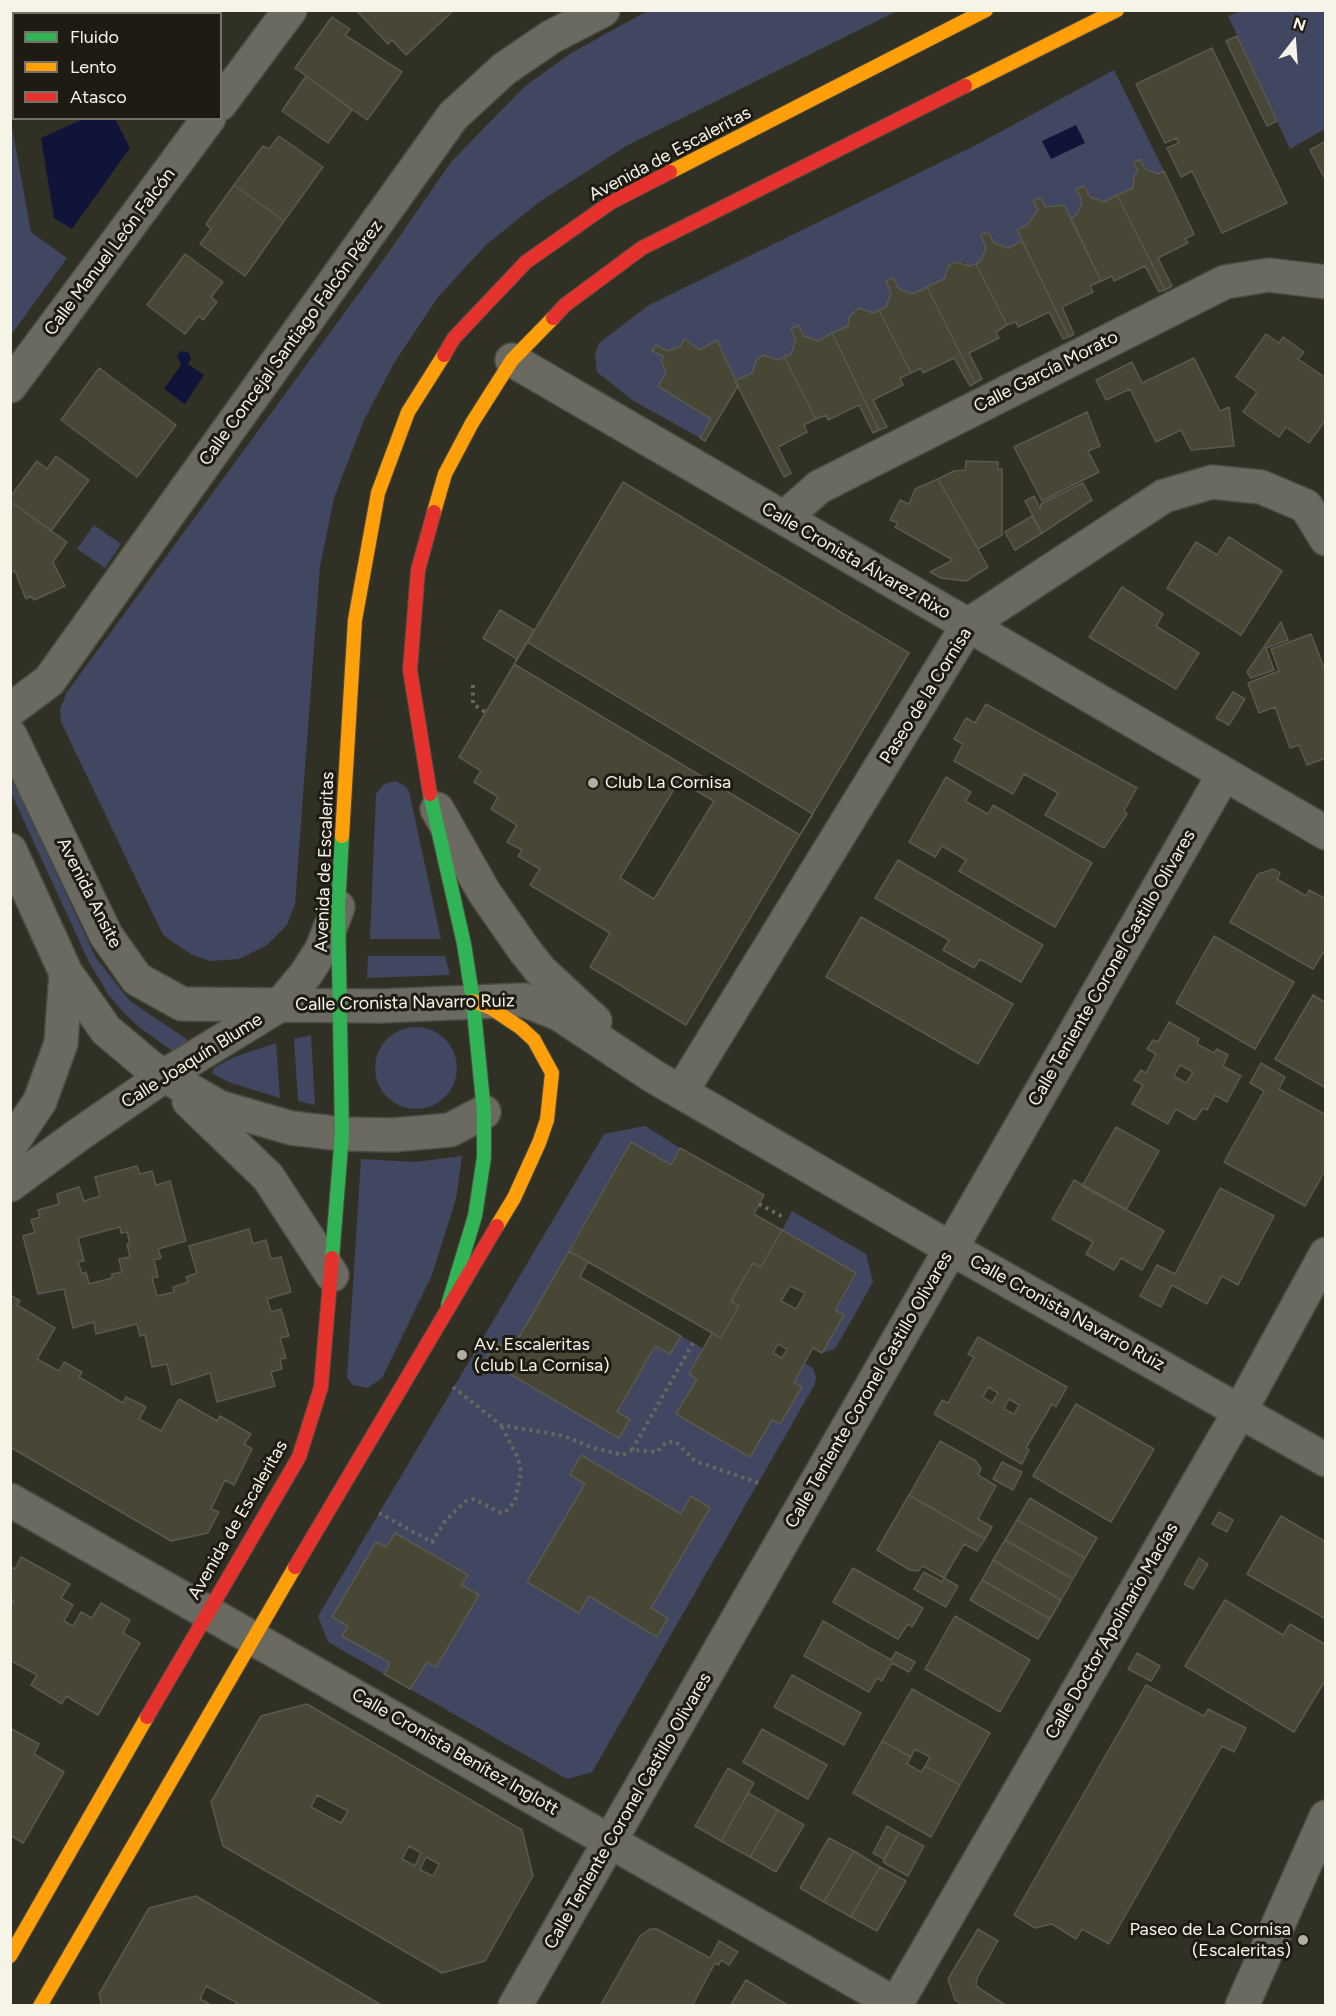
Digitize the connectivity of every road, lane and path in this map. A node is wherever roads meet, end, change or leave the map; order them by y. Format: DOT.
graph roads {
  1 [pos="290,10"];
  2 [pos="603,10"];
  3 [pos="986,10"];
  4 [pos="1123,10"];
  5 [pos="1000,14"];
  6 [pos="1112,14"];
  7 [pos="921,46"];
  8 [pos="222,101"];
  9 [pos="208,120"];
  10 [pos="1326,282"];
  11 [pos="512,360"];
  12 [pos="10,386"];
  13 [pos="784,518"];
  14 [pos="1326,538"];
  15 [pos="968,626"];
  16 [pos="472,685"];
  17 [pos="10,710"];
  18 [pos="485,712"];
  19 [pos="10,735"];
  20 [pos="1224,774"];
  21 [pos="431,799"];
  22 [pos="1326,833"];
  23 [pos="10,850"];
  24 [pos="338,906"];
  25 [pos="66,974"];
  26 [pos="473,1001"];
  27 [pos="280,1005"];
  28 [pos="342,1006"];
  29 [pos="164,1076"];
  30 [pos="653,1076"];
  31 [pos="681,1092"];
  32 [pos="484,1112"];
  33 [pos="342,1134"];
  34 [pos="10,1146"];
  35 [pos="10,1185"];
  36 [pos="759,1204"];
  37 [pos="783,1216"];
  38 [pos="950,1248"];
  39 [pos="1326,1254"];
  40 [pos="332,1275"];
  41 [pos="448,1305"];
  42 [pos="693,1343"];
  43 [pos="453,1387"];
  44 [pos="1240,1411"];
  45 [pos="501,1425"];
  46 [pos="632,1450"];
  47 [pos="1326,1460"];
  48 [pos="759,1483"];
  49 [pos="10,1500"];
  50 [pos="379,1513"];
  51 [pos="207,1611"];
  52 [pos="254,1637"];
  53 [pos="1326,1817"];
  54 [pos="611,1841"];
  55 [pos="10,1956"];
  56 [pos="897,2005"];
  57 [pos="40,2006"];
  58 [pos="515,2006"];
  59 [pos="1242,2006"];
  1 -- 8 [label="street"];
  2 -- 17 [label="street, Calle Concejal Santiago Falcón Pérez"];
  3 -- 7 [label="street, Avenida de Escaleritas"];
  4 -- 6 [label="street"];
  5 -- 7 [label="street"];
  6 -- 11 [label="street"];
  7 -- 24 [label="street, Avenida de Escaleritas"];
  9 -- 12 [label="street, Calle Manuel León Falcón"];
  10 -- 13 [label="street, Calle García Morato"];
  11 -- 13 [label="street, Calle Cronista Álvarez Rixo"];
  11 -- 21 [label="street"];
  13 -- 15 [label="street, Calle Cronista Álvarez Rixo"];
  14 -- 15 [label="street, Paseo de la Cornisa"];
  15 -- 20 [label="street, Calle Cronista Álvarez Rixo"];
  15 -- 31 [label="street, Paseo de la Cornisa"];
  16 -- 18 [label="path"];
  19 -- 27 [label="street, Avenida Ansite"];
  20 -- 22 [label="street, Calle Cronista Álvarez Rixo"];
  20 -- 38 [label="street, Calle Teniente Coronel Castillo Olivares"];
  21 -- 26 [label="street"];
  21 -- 30 [label="street, Calle Cronista Navarro Ruiz"];
  23 -- 25 [label="street"];
  24 -- 27 [label="street, Calle Joaquín Blume"];
  24 -- 28 [label="street, Avenida de Escaleritas"];
  25 -- 29 [label="street"];
  25 -- 34 [label="street"];
  26 -- 28 [label="street, Calle Cronista Navarro Ruiz"];
  26 -- 30 [label="street, Calle Cronista Navarro Ruiz"];
  26 -- 32 [label="street"];
  26 -- 41 [label="street"];
  27 -- 28 [label="street, Calle Cronista Navarro Ruiz"];
  27 -- 29 [label="street, Calle Joaquín Blume"];
  28 -- 33 [label="street, Avenida de Escaleritas"];
  29 -- 33 [label="street"];
  29 -- 35 [label="street, Calle Joaquín Blume"];
  29 -- 40 [label="street"];
  30 -- 31 [label="street, Calle Cronista Navarro Ruiz"];
  31 -- 38 [label="street, Calle Cronista Navarro Ruiz"];
  32 -- 33 [label="street"];
  32 -- 41 [label="street"];
  33 -- 40 [label="street, Avenida de Escaleritas"];
  36 -- 37 [label="path"];
  38 -- 44 [label="street, Calle Cronista Navarro Ruiz"];
  38 -- 54 [label="street, Calle Teniente Coronel Castillo Olivares"];
  39 -- 44 [label="street, Calle Doctor Apolinario Macías"];
  40 -- 51 [label="street, Avenida de Escaleritas"];
  41 -- 52 [label="street"];
  42 -- 46 [label="path"];
  43 -- 45 [label="path"];
  44 -- 47 [label="street, Calle Cronista Navarro Ruiz"];
  44 -- 56 [label="street, Calle Doctor Apolinario Macías"];
  45 -- 46 [label="path"];
  45 -- 50 [label="path"];
  46 -- 48 [label="path"];
  49 -- 51 [label="street, Calle Cronista Benítez Inglott"];
  51 -- 52 [label="street, Calle Cronista Benítez Inglott"];
  51 -- 55 [label="street, Avenida de Escaleritas"];
  52 -- 54 [label="street, Calle Cronista Benítez Inglott"];
  52 -- 57 [label="street"];
  53 -- 59 [label="street"];
  54 -- 56 [label="street, Calle Cronista Benítez Inglott"];
  54 -- 58 [label="street, Calle Teniente Coronel Castillo Olivares"];
}
